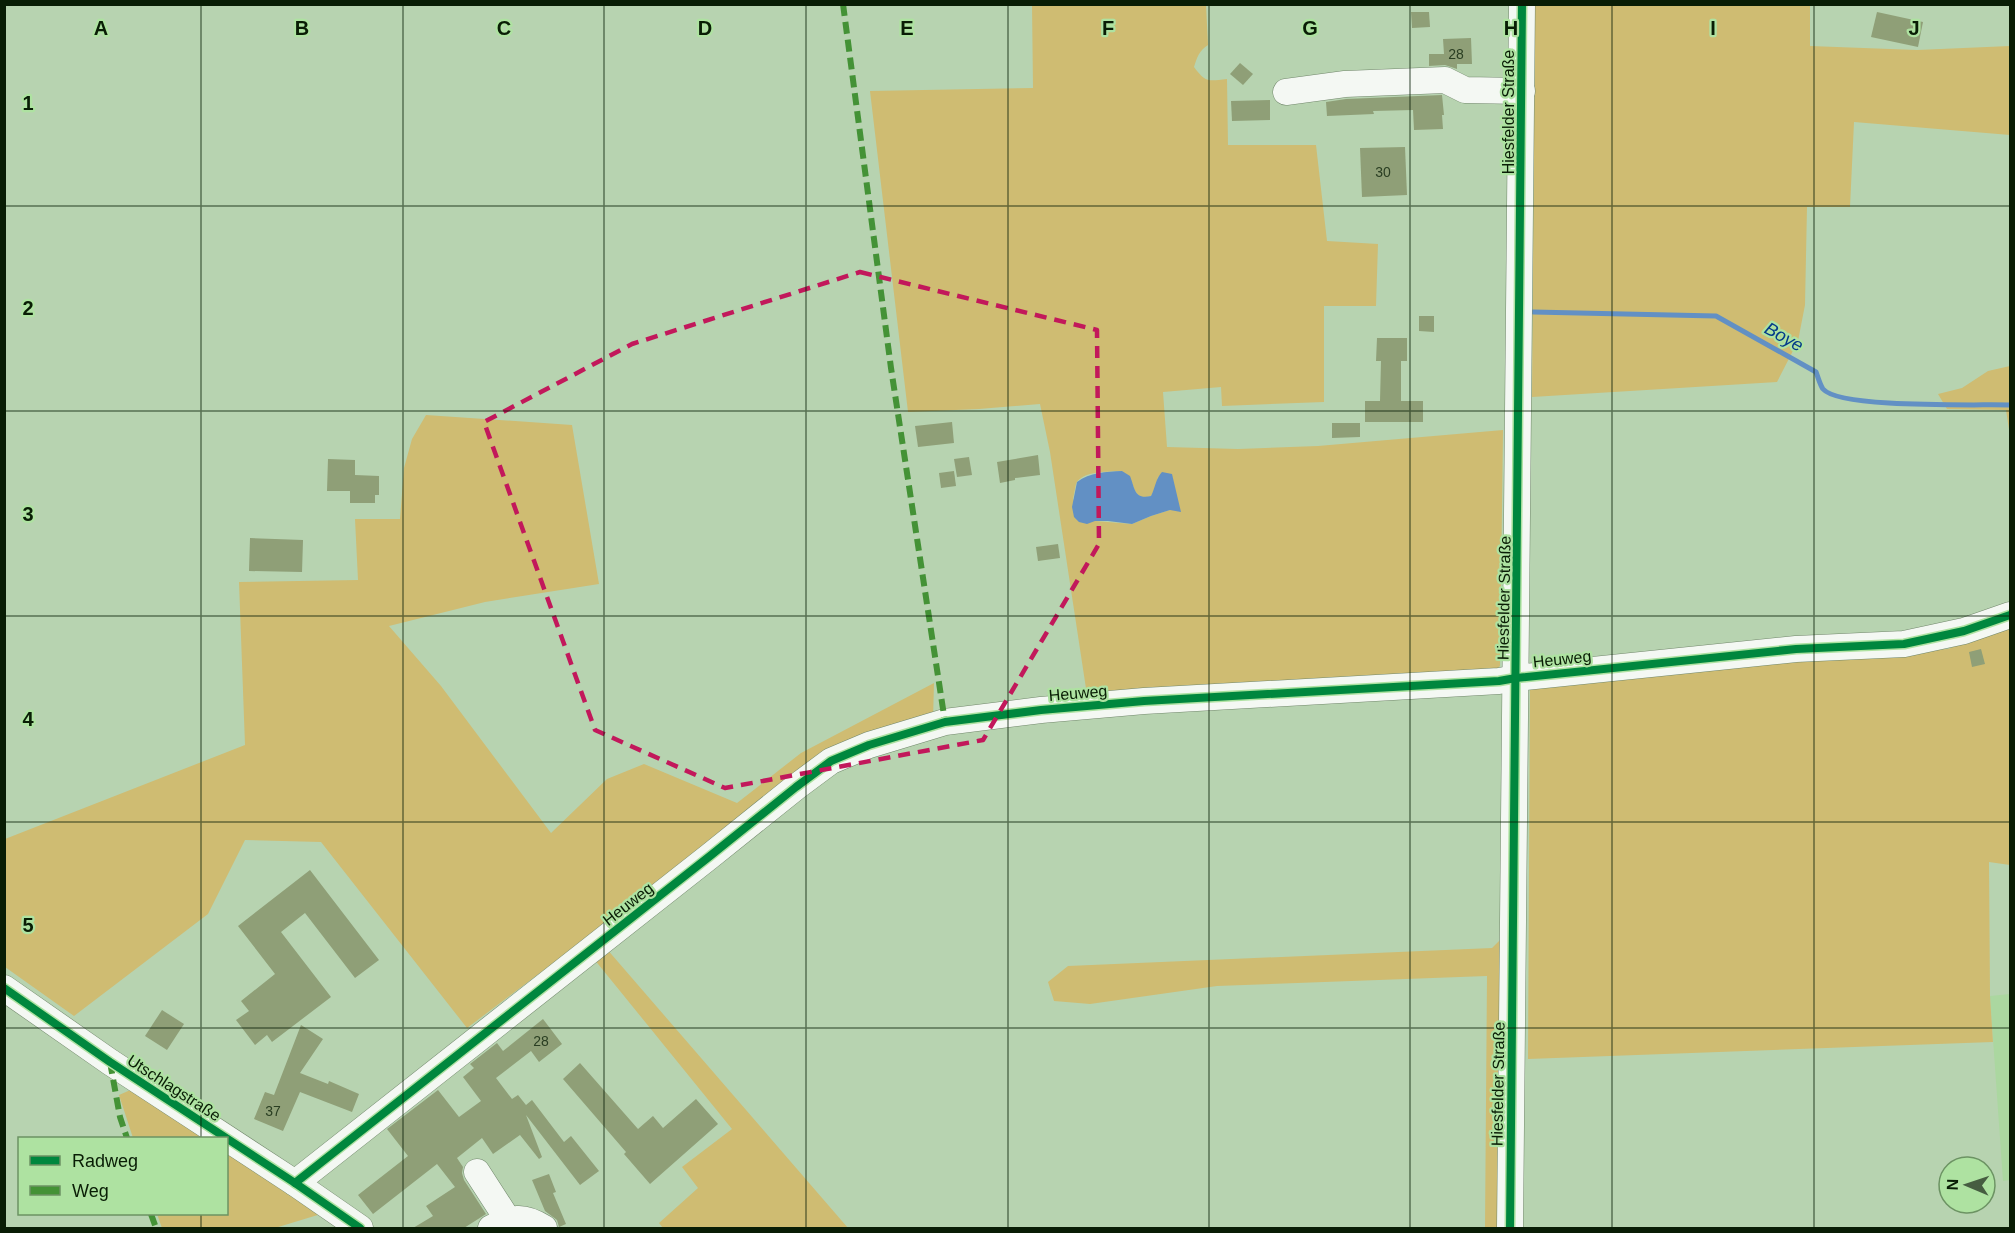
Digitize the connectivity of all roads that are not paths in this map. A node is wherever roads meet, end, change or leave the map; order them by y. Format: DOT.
graph roads {
  1 [pos="1522,4"];
  2 [pos="1522,91"];
  3 [pos="1286,92"];
  4 [pos="2010,615"];
  5 [pos="1516,678"];
  6 [pos="4,988"];
  7 [pos="225,1137"];
  8 [pos="228,1139"];
  9 [pos="477,1172"];
  10 [pos="295,1183"];
  11 [pos="500,1224"];
  12 [pos="360,1228"];
  13 [pos="544,1228"];
  14 [pos="1510,1228"];
  1 -- 2 [label="street, Hiesfelder Straße"];
  2 -- 3 [label="street"];
  2 -- 5 [label="street, Hiesfelder Straße"];
  4 -- 5 [label="street, Heuweg"];
  5 -- 10 [label="street, Heuweg"];
  5 -- 14 [label="street, Hiesfelder Straße"];
  6 -- 7 [label="street, Utschlagstraße"];
  8 -- 10 [label="street, Utschlagstraße"];
  9 -- 11 [label="street"];
  10 -- 12 [label="street, Utschlagstraße"];
  11 -- 13 [label="street"];
}
